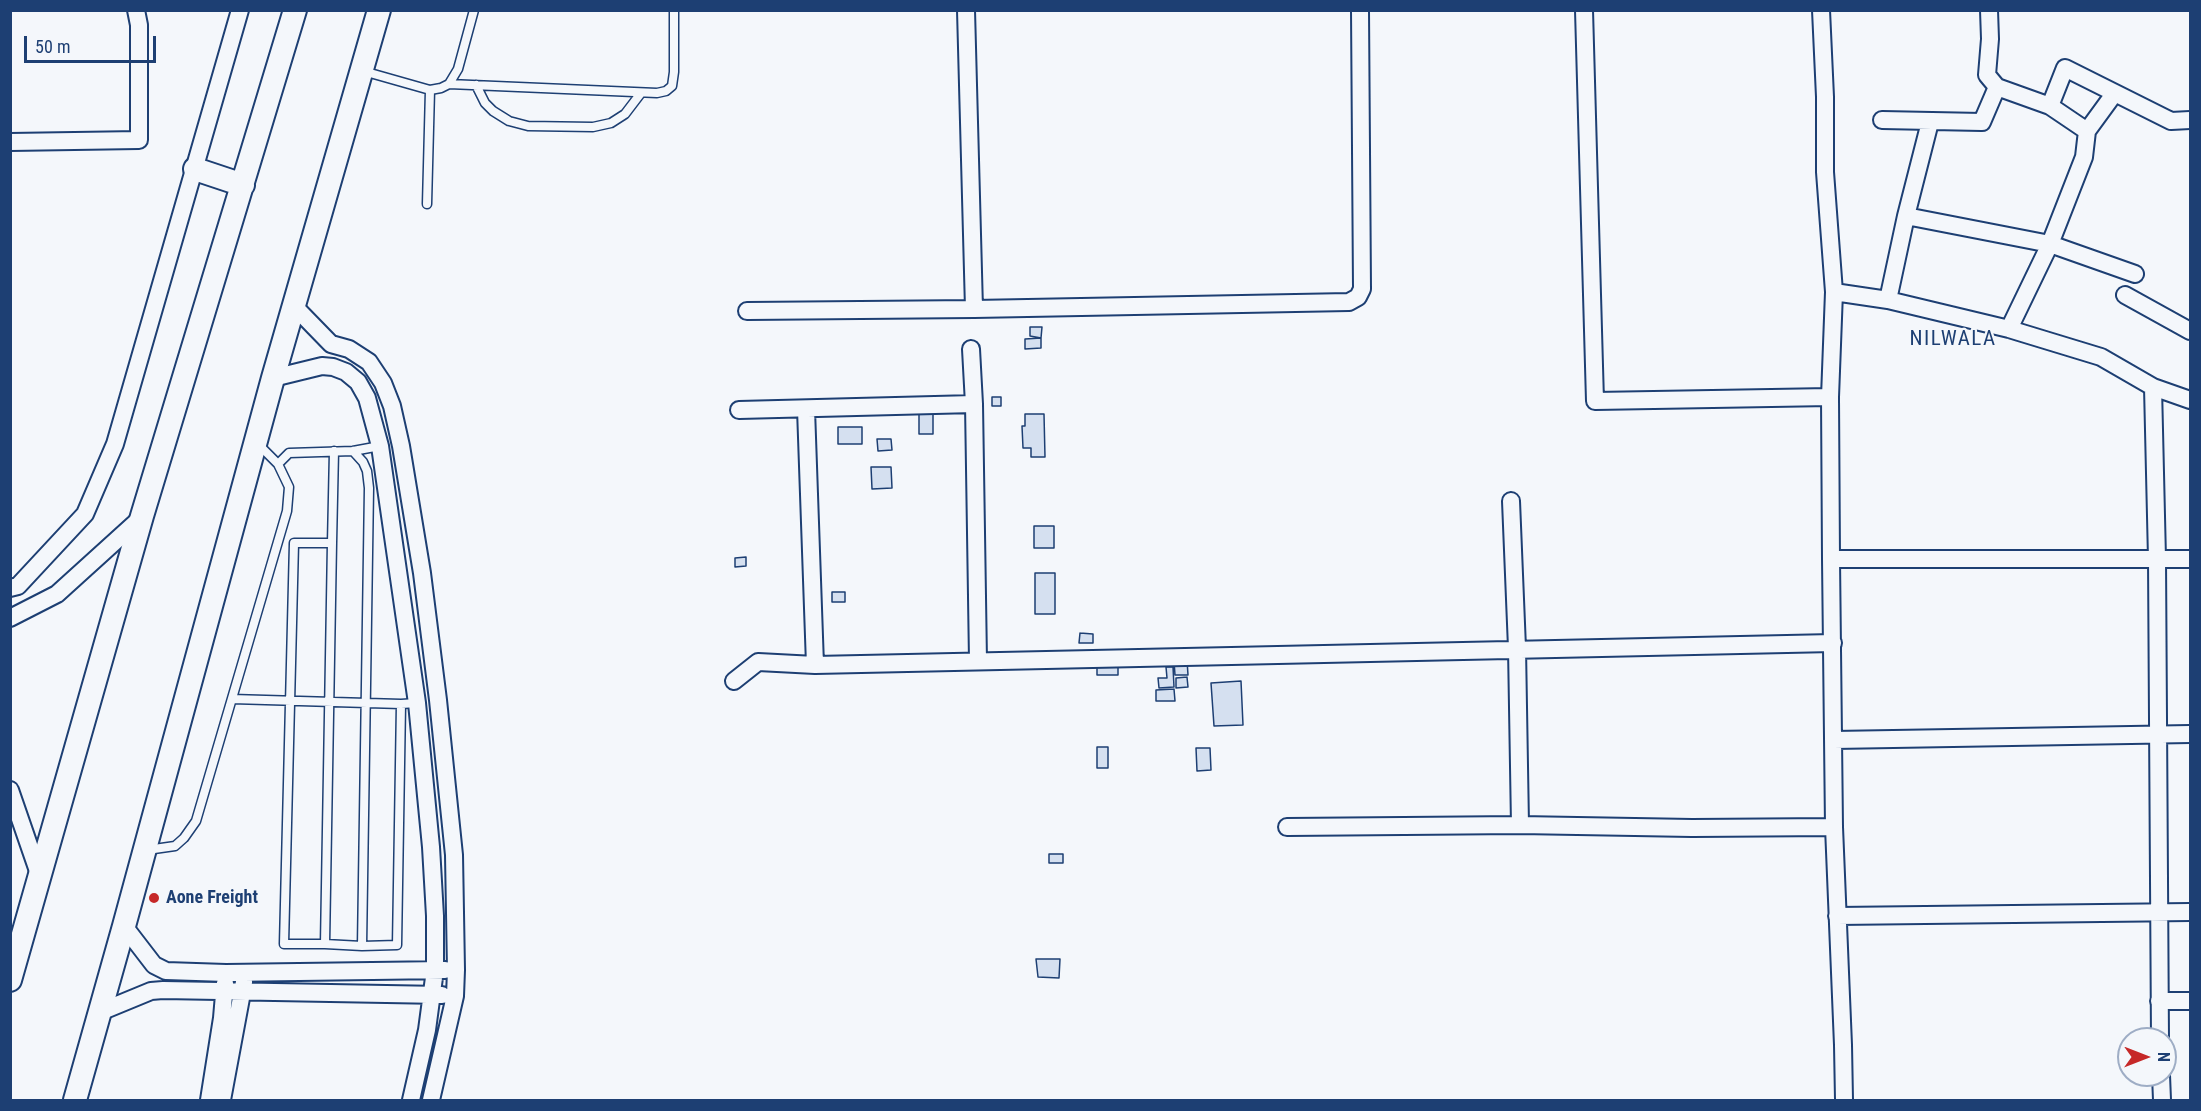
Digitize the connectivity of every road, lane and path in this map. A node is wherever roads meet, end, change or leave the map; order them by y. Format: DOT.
graph roads {
  1 [pos="136,10"];
  2 [pos="295,10"];
  3 [pos="379,10"];
  4 [pos="474,10"];
  5 [pos="674,10"];
  6 [pos="966,10"];
  7 [pos="1360,10"];
  8 [pos="1584,10"];
  9 [pos="1821,10"];
  10 [pos="1989,10"];
  11 [pos="235,16"];
  12 [pos="361,70"];
  13 [pos="449,84"];
  14 [pos="476,85"];
  15 [pos="1998,87"];
  16 [pos="430,90"];
  17 [pos="641,93"];
  18 [pos="2114,94"];
  19 [pos="2050,106"];
  20 [pos="1882,120"];
  21 [pos="2190,120"];
  22 [pos="1930,122"];
  23 [pos="2087,131"];
  24 [pos="10,142"];
  25 [pos="195,169"];
  26 [pos="243,185"];
  27 [pos="428,204"];
  28 [pos="1906,216"];
  29 [pos="2050,244"];
  30 [pos="2135,274"];
  31 [pos="1834,292"];
  32 [pos="2125,295"];
  33 [pos="1888,300"];
  34 [pos="294,306"];
  35 [pos="974,309"];
  36 [pos="747,311"];
  37 [pos="2009,329"];
  38 [pos="2190,331"];
  39 [pos="971,349"];
  40 [pos="273,378"];
  41 [pos="2153,387"];
  42 [pos="1830,398"];
  43 [pos="2190,400"];
  44 [pos="974,404"];
  45 [pos="806,409"];
  46 [pos="739,410"];
  47 [pos="256,441"];
  48 [pos="380,446"];
  49 [pos="334,451"];
  50 [pos="353,451"];
  51 [pos="278,464"];
  52 [pos="1511,501"];
  53 [pos="142,516"];
  54 [pos="280,537"];
  55 [pos="294,543"];
  56 [pos="332,543"];
  57 [pos="1831,558"];
  58 [pos="2157,558"];
  59 [pos="2190,558"];
  60 [pos="10,588"];
  61 [pos="10,618"];
  62 [pos="1833,643"];
  63 [pos="1517,648"];
  64 [pos="978,661"];
  65 [pos="815,665"];
  66 [pos="734,681"];
  67 [pos="232,699"];
  68 [pos="291,700"];
  69 [pos="329,702"];
  70 [pos="365,703"];
  71 [pos="409,704"];
  72 [pos="2159,734"];
  73 [pos="2190,734"];
  74 [pos="1834,740"];
  75 [pos="10,790"];
  76 [pos="1520,825"];
  77 [pos="1287,827"];
  78 [pos="1834,827"];
  79 [pos="145,850"];
  80 [pos="39,874"];
  81 [pos="2161,912"];
  82 [pos="2190,912"];
  83 [pos="1837,916"];
  84 [pos="124,926"];
  85 [pos="325,944"];
  86 [pos="362,946"];
  87 [pos="435,970"];
  88 [pos="456,970"];
  89 [pos="226,973"];
  90 [pos="245,973"];
  91 [pos="10,980"];
  92 [pos="224,992"];
  93 [pos="243,992"];
  94 [pos="432,994"];
  95 [pos="455,996"];
  96 [pos="2159,1001"];
  97 [pos="2190,1001"];
  98 [pos="100,1012"];
  99 [pos="2160,1027"];
  100 [pos="75,1101"];
  101 [pos="209,1101"];
  102 [pos="222,1101"];
  103 [pos="411,1101"];
  104 [pos="431,1101"];
  105 [pos="1844,1101"];
  1 -- 24 [label="street"];
  2 -- 26 [label="main road"];
  3 -- 12 [label="main road"];
  4 -- 13 [label="lane"];
  5 -- 17 [label="lane"];
  6 -- 35 [label="street"];
  7 -- 35 [label="street"];
  8 -- 42 [label="street"];
  9 -- 31 [label="street"];
  10 -- 15 [label="street"];
  11 -- 25 [label="street"];
  12 -- 16 [label="lane"];
  12 -- 34 [label="main road"];
  13 -- 14 [label="lane"];
  13 -- 16 [label="lane"];
  14 -- 17 [label="lane"];
  14 -- 17 [label="lane"];
  15 -- 19 [label="street"];
  15 -- 22 [label="street"];
  16 -- 27 [label="lane"];
  18 -- 19 [label="street"];
  18 -- 21 [label="street"];
  18 -- 23 [label="street"];
  19 -- 23 [label="street"];
  20 -- 22 [label="street"];
  22 -- 28 [label="street"];
  23 -- 29 [label="street"];
  25 -- 26 [label="main road"];
  25 -- 60 [label="street"];
  26 -- 53 [label="main road"];
  28 -- 29 [label="street"];
  28 -- 33 [label="street"];
  29 -- 30 [label="street"];
  29 -- 37 [label="street"];
  31 -- 33 [label="street"];
  31 -- 42 [label="street"];
  32 -- 38 [label="street"];
  33 -- 37 [label="street"];
  34 -- 40 [label="main road"];
  34 -- 88 [label="street"];
  35 -- 36 [label="street"];
  37 -- 41 [label="street"];
  39 -- 44 [label="street"];
  40 -- 47 [label="main road"];
  40 -- 48 [label="street"];
  41 -- 43 [label="street"];
  41 -- 58 [label="street"];
  42 -- 57 [label="street"];
  44 -- 45 [label="street"];
  44 -- 64 [label="street"];
  45 -- 46 [label="street"];
  45 -- 65 [label="street"];
  47 -- 51 [label="lane"];
  47 -- 79 [label="main road"];
  48 -- 50 [label="lane"];
  48 -- 71 [label="street"];
  49 -- 50 [label="lane"];
  49 -- 51 [label="lane"];
  49 -- 56 [label="lane"];
  50 -- 70 [label="lane"];
  51 -- 54 [label="lane"];
  52 -- 63 [label="street"];
  53 -- 61 [label="street"];
  53 -- 80 [label="main road"];
  54 -- 55 [label="lane"];
  54 -- 67 [label="lane"];
  55 -- 56 [label="lane"];
  55 -- 68 [label="lane"];
  56 -- 69 [label="lane"];
  57 -- 58 [label="street"];
  57 -- 62 [label="street"];
  58 -- 59 [label="street"];
  58 -- 72 [label="street"];
  62 -- 63 [label="street"];
  62 -- 74 [label="street"];
  63 -- 64 [label="street"];
  63 -- 76 [label="street"];
  64 -- 65 [label="street"];
  65 -- 66 [label="street"];
  67 -- 68 [label="lane"];
  67 -- 79 [label="lane"];
  68 -- 69 [label="lane"];
  68 -- 85 [label="lane"];
  69 -- 70 [label="lane"];
  69 -- 85 [label="lane"];
  70 -- 71 [label="lane"];
  70 -- 86 [label="lane"];
  71 -- 86 [label="lane"];
  71 -- 87 [label="street"];
  72 -- 73 [label="street"];
  72 -- 74 [label="street"];
  72 -- 81 [label="street"];
  74 -- 78 [label="street"];
  75 -- 80 [label="street"];
  76 -- 77 [label="street"];
  76 -- 78 [label="street"];
  78 -- 83 [label="street"];
  79 -- 84 [label="main road"];
  80 -- 91 [label="main road"];
  81 -- 82 [label="street"];
  81 -- 83 [label="street"];
  81 -- 96 [label="street"];
  83 -- 105 [label="street"];
  84 -- 89 [label="street"];
  84 -- 98 [label="main road"];
  85 -- 86 [label="lane"];
  87 -- 88 [label="street"];
  87 -- 90 [label="street"];
  87 -- 94 [label="street"];
  88 -- 95 [label="street"];
  89 -- 90 [label="street"];
  89 -- 92 [label="street"];
  90 -- 93 [label="street"];
  92 -- 93 [label="street"];
  92 -- 98 [label="street"];
  92 -- 101 [label="street"];
  93 -- 94 [label="street"];
  93 -- 102 [label="street"];
  94 -- 95 [label="street"];
  94 -- 103 [label="street"];
  95 -- 104 [label="street"];
  96 -- 97 [label="street"];
  96 -- 99 [label="street"];
  98 -- 100 [label="main road"];
}
